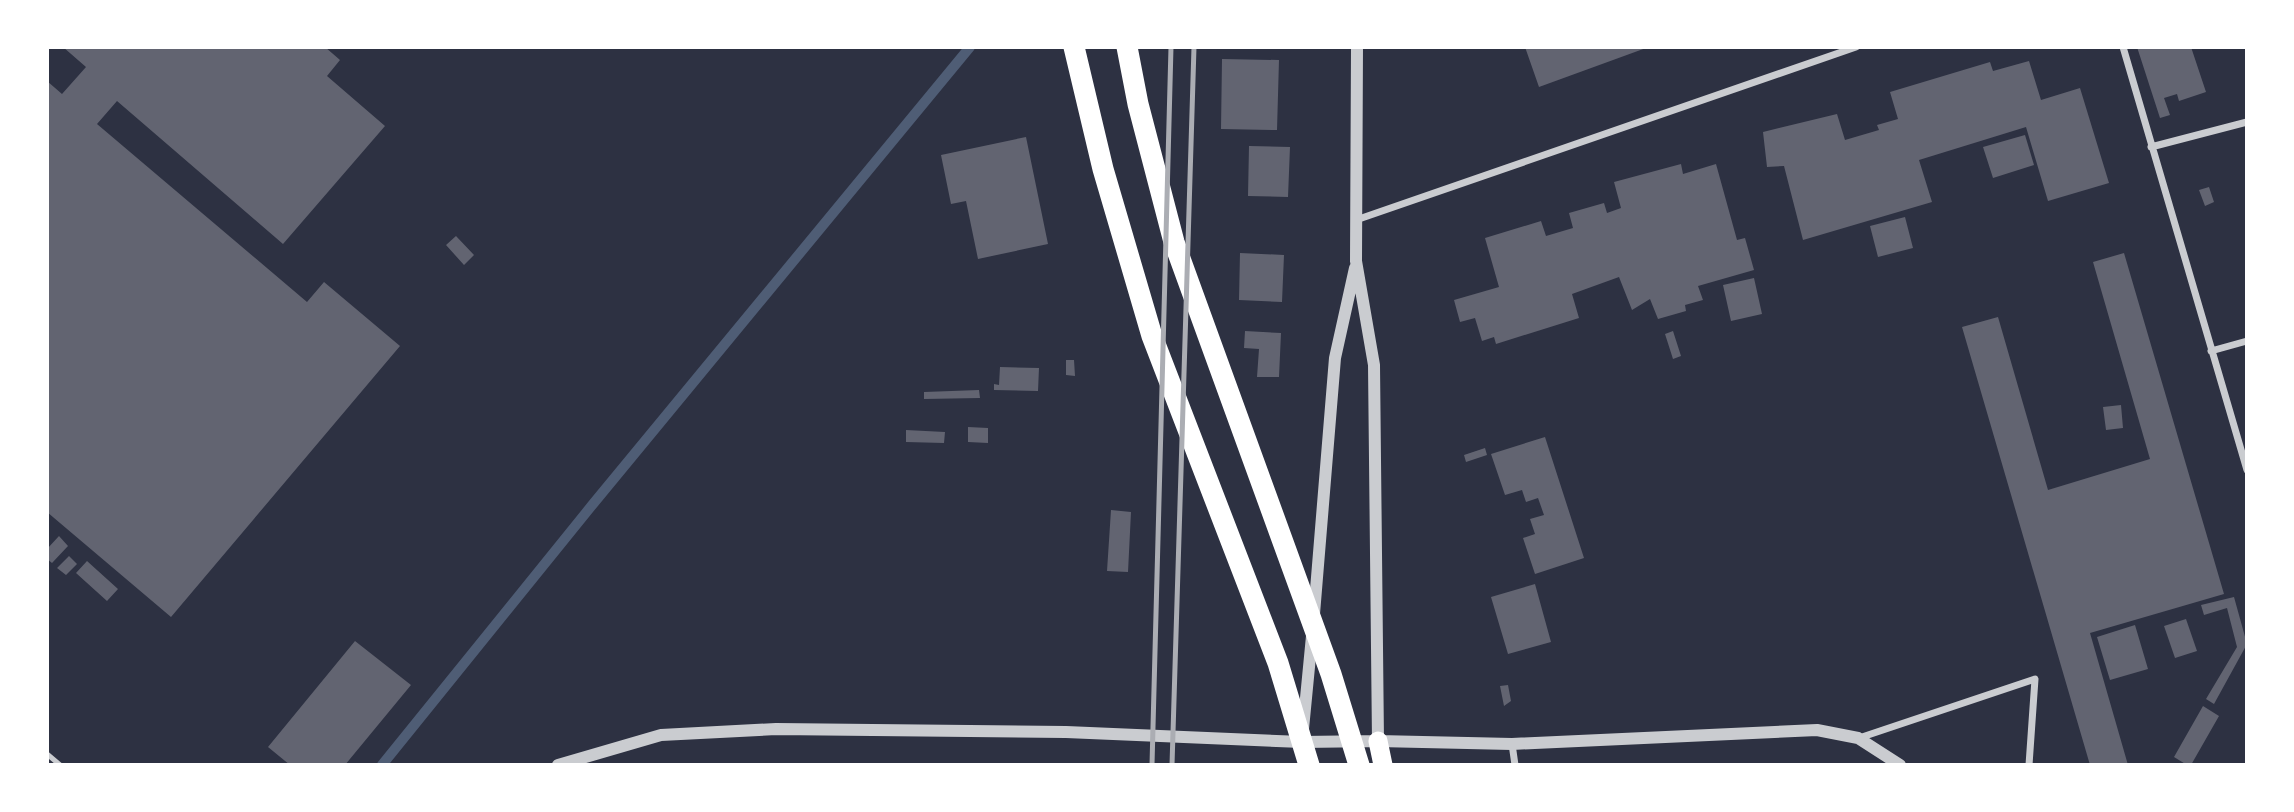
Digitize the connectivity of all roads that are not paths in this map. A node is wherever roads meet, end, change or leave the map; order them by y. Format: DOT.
graph roads {
  1 [pos="1074,47"];
  2 [pos="1127,47"];
  3 [pos="1357,47"];
  4 [pos="1856,47"];
  5 [pos="2123,47"];
  6 [pos="2247,122"];
  7 [pos="2151,148"];
  8 [pos="1356,220"];
  9 [pos="1356,261"];
  10 [pos="2247,341"];
  11 [pos="2211,351"];
  12 [pos="2247,470"];
  13 [pos="1858,738"];
  14 [pos="1378,741"];
  15 [pos="1302,742"];
  16 [pos="1512,744"];
  17 [pos="47,754"];
  18 [pos="60,765"];
  19 [pos="558,765"];
  20 [pos="1301,765"];
  21 [pos="1310,765"];
  22 [pos="1359,765"];
  23 [pos="1383,765"];
  24 [pos="1515,765"];
  25 [pos="1900,765"];
  26 [pos="2029,765"];
  1 -- 21 [label="highway"];
  2 -- 22 [label="highway"];
  3 -- 8 [label="street"];
  4 -- 8 [label="street"];
  5 -- 7 [label="street"];
  6 -- 7 [label="street"];
  7 -- 11 [label="street"];
  8 -- 9 [label="street"];
  9 -- 14 [label="street"];
  9 -- 15 [label="street"];
  10 -- 11 [label="street"];
  11 -- 12 [label="street"];
  13 -- 16 [label="street"];
  13 -- 25 [label="street"];
  13 -- 26 [label="street"];
  14 -- 15 [label="street"];
  14 -- 16 [label="street"];
  14 -- 23 [label="highway"];
  15 -- 19 [label="street"];
  15 -- 20 [label="highway"];
  16 -- 24 [label="street"];
  17 -- 18 [label="lane"];
}
